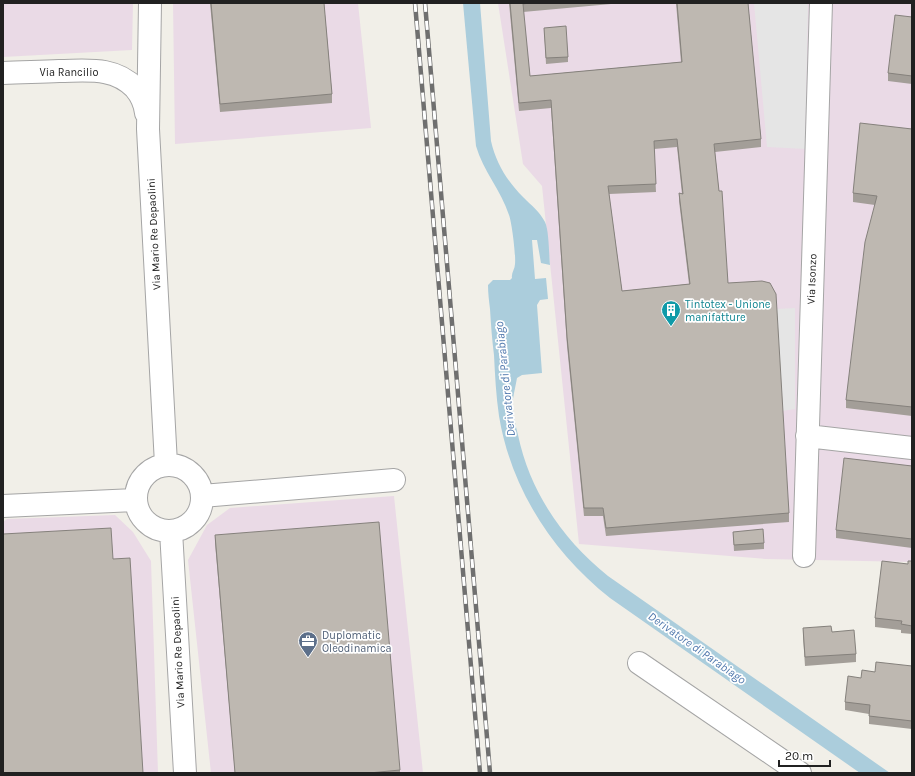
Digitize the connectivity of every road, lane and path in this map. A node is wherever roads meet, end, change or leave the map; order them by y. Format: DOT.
graph roads {
  1 [pos="150,3"];
  2 [pos="821,3"];
  3 [pos="3,73"];
  4 [pos="148,129"];
  5 [pos="808,436"];
  6 [pos="912,448"];
  7 [pos="166,464"];
  8 [pos="394,480"];
  9 [pos="202,496"];
  10 [pos="135,500"];
  11 [pos="3,506"];
  12 [pos="171,531"];
  13 [pos="804,556"];
  14 [pos="639,663"];
  15 [pos="185,773"];
  16 [pos="800,773"];
  1 -- 4 [label="street, Via Mario Re Depaolini"];
  2 -- 5 [label="street, Via Isonzo"];
  3 -- 4 [label="street, Via Rancilio"];
  4 -- 7 [label="street, Via Mario Re Depaolini"];
  5 -- 6 [label="street"];
  5 -- 13 [label="street, Via Isonzo"];
  7 -- 9 [label="street"];
  7 -- 10 [label="street"];
  8 -- 9 [label="street"];
  9 -- 12 [label="street"];
  10 -- 11 [label="street"];
  10 -- 12 [label="street"];
  12 -- 15 [label="street, Via Mario Re Depaolini"];
  14 -- 16 [label="street"];
}
